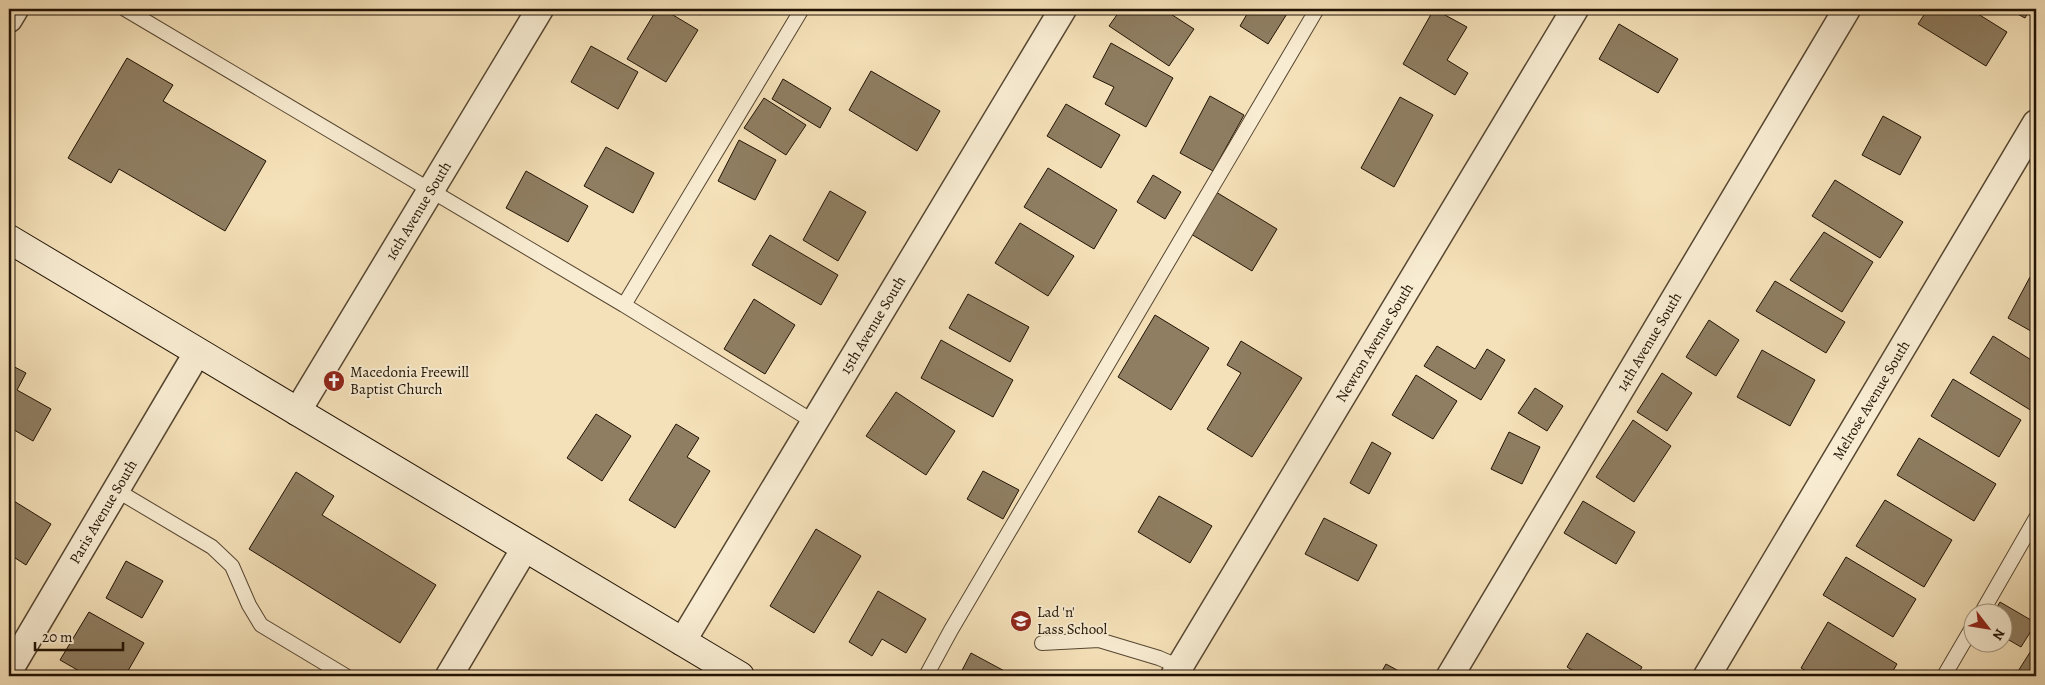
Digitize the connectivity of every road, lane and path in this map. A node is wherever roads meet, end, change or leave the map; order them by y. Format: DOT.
graph roads {
  1 [pos="15,9"];
  2 [pos="124,9"];
  3 [pos="540,9"];
  4 [pos="802,9"];
  5 [pos="1062,9"];
  6 [pos="1317,9"];
  7 [pos="1575,9"];
  8 [pos="1847,9"];
  9 [pos="9,19"];
  10 [pos="2036,123"];
  11 [pos="431,191"];
  12 [pos="9,239"];
  13 [pos="624,305"];
  14 [pos="197,353"];
  15 [pos="297,412"];
  16 [pos="814,422"];
  17 [pos="116,490"];
  18 [pos="2036,518"];
  19 [pos="525,548"];
  20 [pos="1988,602"];
  21 [pos="682,642"];
  22 [pos="1042,643"];
  23 [pos="1962,645"];
  24 [pos="9,670"];
  25 [pos="1177,671"];
  26 [pos="346,676"];
  27 [pos="449,676"];
  28 [pos="740,676"];
  29 [pos="926,676"];
  30 [pos="1450,676"];
  31 [pos="1707,676"];
  32 [pos="1944,676"];
  1 -- 9 [label="street"];
  2 -- 11 [label="lane"];
  3 -- 11 [label="street, 16th Avenue South"];
  4 -- 13 [label="lane"];
  5 -- 16 [label="street, 15th Avenue South"];
  6 -- 29 [label="lane"];
  7 -- 25 [label="street, Newton Avenue South"];
  8 -- 30 [label="street, 14th Avenue South"];
  10 -- 31 [label="street, Melrose Avenue South"];
  11 -- 13 [label="lane"];
  11 -- 15 [label="street, 16th Avenue South"];
  12 -- 14 [label="main road"];
  13 -- 16 [label="lane"];
  14 -- 15 [label="main road"];
  14 -- 17 [label="street, Paris Avenue South"];
  15 -- 19 [label="main road"];
  16 -- 21 [label="street, 15th Avenue South"];
  17 -- 24 [label="street, Paris Avenue South"];
  17 -- 26 [label="lane"];
  18 -- 20 [label="lane"];
  19 -- 21 [label="main road"];
  19 -- 27 [label="street"];
  21 -- 28 [label="main road"];
  22 -- 25 [label="lane"];
  23 -- 32 [label="lane"];
}
